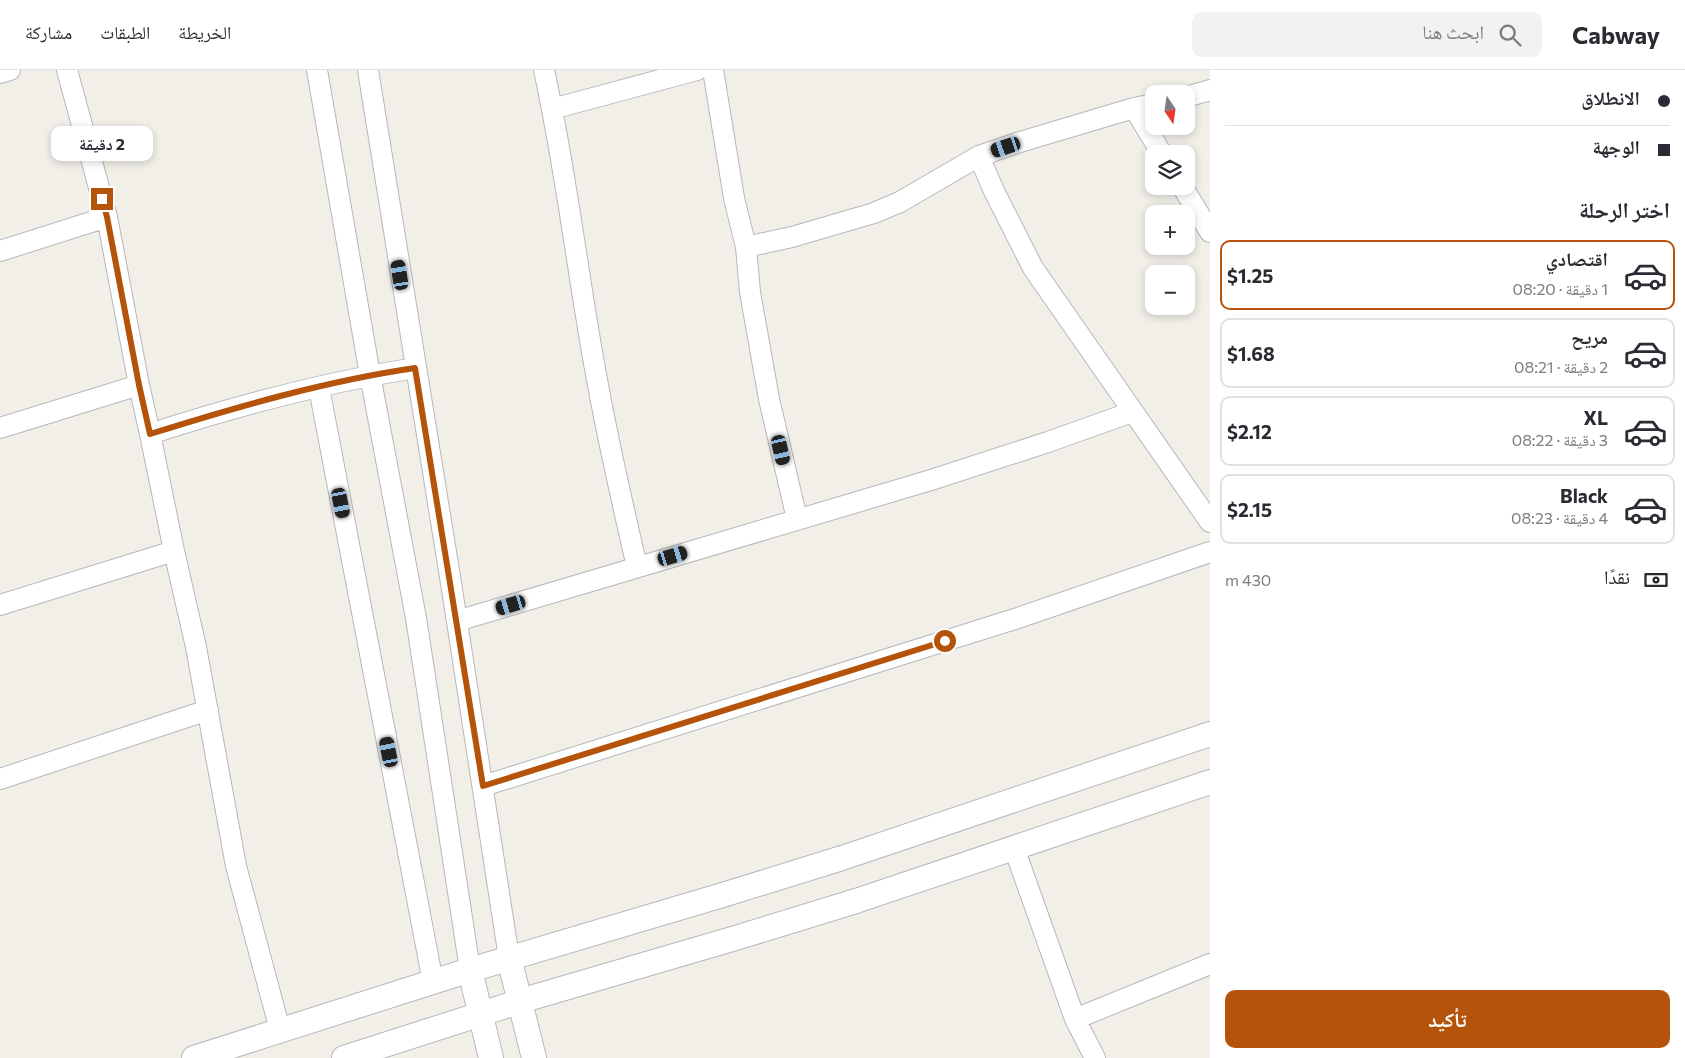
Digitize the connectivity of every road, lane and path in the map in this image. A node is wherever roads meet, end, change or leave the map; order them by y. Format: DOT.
graph roads {
  1 [pos="10,70"];
  2 [pos="67,70"];
  3 [pos="317,70"];
  4 [pos="368,70"];
  5 [pos="544,70"];
  6 [pos="697,70"];
  7 [pos="713,70"];
  8 [pos="0,73"];
  9 [pos="1210,90"];
  10 [pos="1195,94"];
  11 [pos="1144,106"];
  12 [pos="552,109"];
  13 [pos="1159,145"];
  14 [pos="979,156"];
  15 [pos="1187,195"];
  16 [pos="107,217"];
  17 [pos="1210,232"];
  18 [pos="746,247"];
  19 [pos="0,251"];
  20 [pos="415,368"];
  21 [pos="370,375"];
  22 [pos="139,385"];
  23 [pos="319,388"];
  24 [pos="1132,412"];
  25 [pos="0,428"];
  26 [pos="150,434"];
  27 [pos="797,519"];
  28 [pos="1210,522"];
  29 [pos="174,552"];
  30 [pos="1210,552"];
  31 [pos="638,567"];
  32 [pos="0,605"];
  33 [pos="457,621"];
  34 [pos="208,710"];
  35 [pos="1210,734"];
  36 [pos="0,779"];
  37 [pos="1210,782"];
  38 [pos="483,786"];
  39 [pos="1014,848"];
  40 [pos="510,958"];
  41 [pos="1210,964"];
  42 [pos="470,970"];
  43 [pos="433,982"];
  44 [pos="520,1002"];
  45 [pos="480,1015"];
  46 [pos="1075,1018"];
  47 [pos="280,1030"];
  48 [pos="194,1058"];
  49 [pos="344,1058"];
  50 [pos="491,1058"];
  51 [pos="534,1058"];
  52 [pos="1095,1058"];
  1 -- 8 [label="street"];
  2 -- 16 [label="street"];
  3 -- 21 [label="street"];
  4 -- 20 [label="street"];
  5 -- 12 [label="street"];
  6 -- 12 [label="street"];
  7 -- 18 [label="street"];
  9 -- 10 [label="street"];
  11 -- 13 [label="street"];
  11 -- 14 [label="street"];
  12 -- 31 [label="street"];
  14 -- 18 [label="street"];
  14 -- 24 [label="street"];
  15 -- 17 [label="street"];
  16 -- 19 [label="street"];
  16 -- 22 [label="street"];
  18 -- 27 [label="street"];
  20 -- 21 [label="street"];
  20 -- 33 [label="street"];
  21 -- 23 [label="street"];
  21 -- 42 [label="street"];
  22 -- 25 [label="street"];
  22 -- 26 [label="street"];
  23 -- 26 [label="street"];
  23 -- 43 [label="street"];
  24 -- 27 [label="street"];
  24 -- 28 [label="street"];
  26 -- 29 [label="street"];
  27 -- 31 [label="street"];
  29 -- 32 [label="street"];
  29 -- 34 [label="street"];
  30 -- 38 [label="street"];
  31 -- 33 [label="street"];
  33 -- 38 [label="street"];
  34 -- 36 [label="street"];
  34 -- 47 [label="street"];
  35 -- 40 [label="street"];
  37 -- 39 [label="street"];
  38 -- 40 [label="street"];
  39 -- 44 [label="street"];
  39 -- 46 [label="street"];
  40 -- 42 [label="street"];
  40 -- 44 [label="street"];
  41 -- 46 [label="street"];
  42 -- 43 [label="street"];
  42 -- 45 [label="street"];
  43 -- 47 [label="street"];
  44 -- 45 [label="street"];
  44 -- 51 [label="street"];
  45 -- 49 [label="street"];
  45 -- 50 [label="street"];
  46 -- 52 [label="street"];
  47 -- 48 [label="street"];
}
